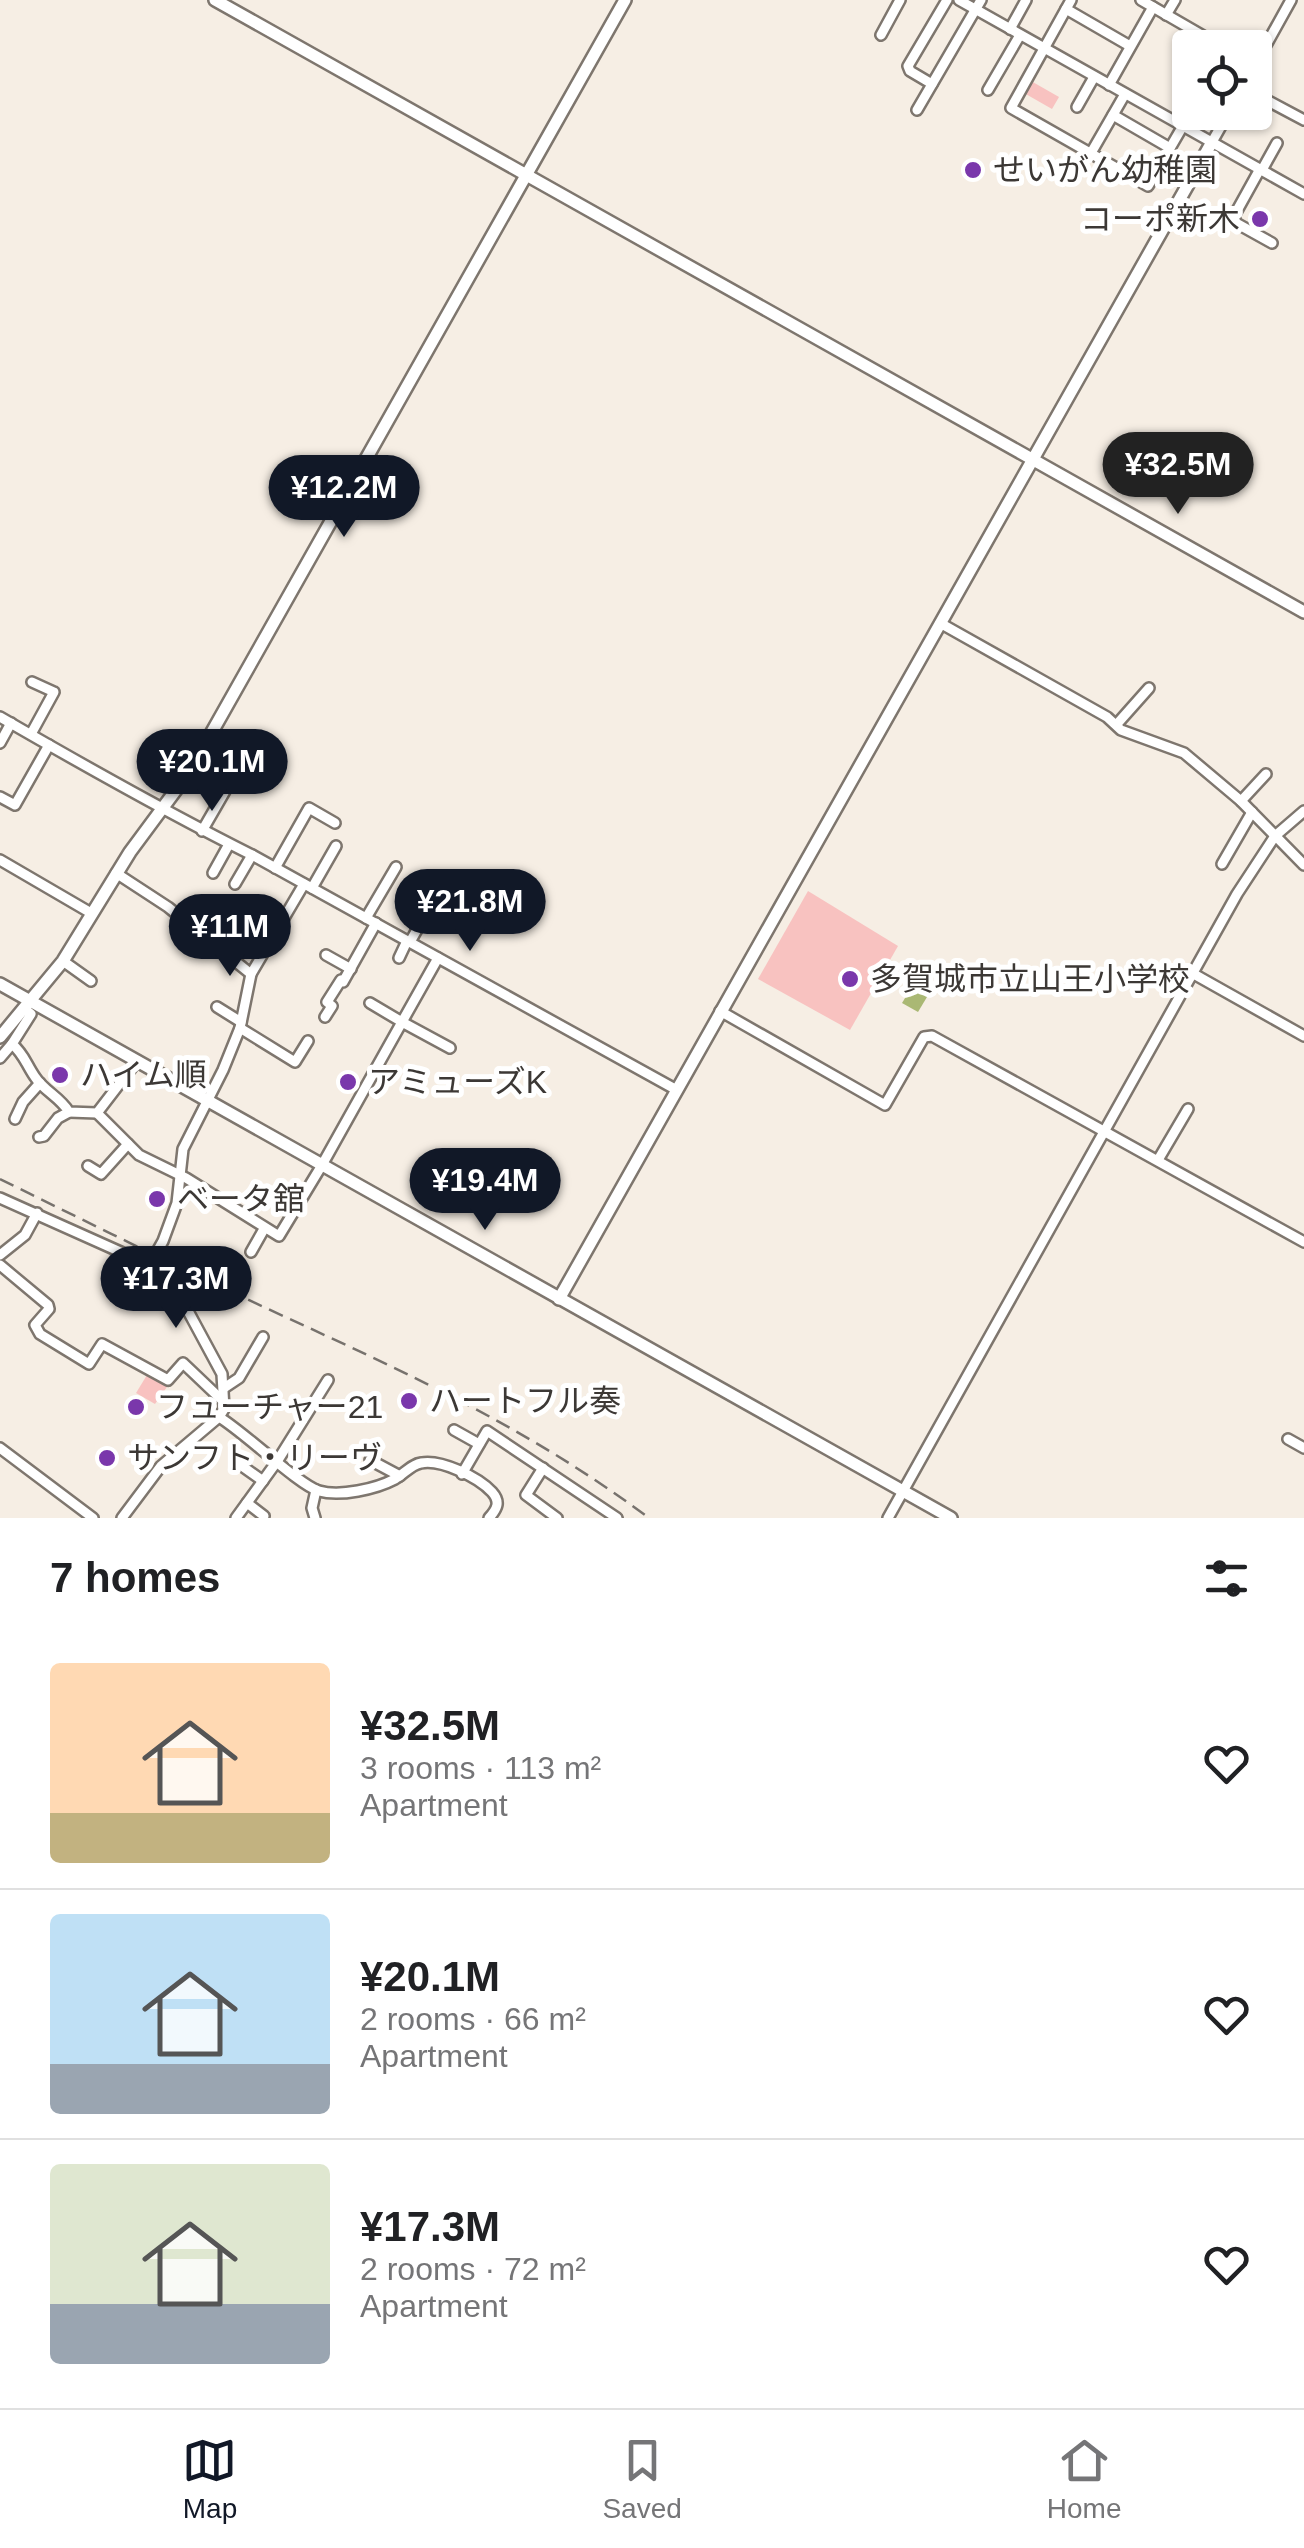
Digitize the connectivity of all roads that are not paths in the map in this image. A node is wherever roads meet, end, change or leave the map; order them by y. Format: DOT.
graph roads {
  1 [pos="215,0"];
  2 [pos="245,0"];
  3 [pos="625,0"];
  4 [pos="900,0"];
  5 [pos="947,0"];
  6 [pos="959,0"];
  7 [pos="1026,0"];
  8 [pos="1141,0"];
  9 [pos="1175,0"];
  10 [pos="1291,0"];
  11 [pos="978,5"];
  12 [pos="1068,5"];
  13 [pos="1153,7"];
  14 [pos="238,13"];
  15 [pos="1166,15"];
  16 [pos="1010,29"];
  17 [pos="1192,30"];
  18 [pos="881,34"];
  19 [pos="1272,34"];
  20 [pos="1020,35"];
  21 [pos="1130,46"];
  22 [pos="1044,48"];
  23 [pos="1094,77"];
  24 [pos="932,84"];
  25 [pos="1109,85"];
  26 [pos="988,90"];
  27 [pos="1125,94"];
  28 [pos="1272,103"];
  29 [pos="1304,104"];
  30 [pos="1076,107"];
  31 [pos="917,110"];
  32 [pos="1113,115"];
  33 [pos="1301,118"];
  34 [pos="1172,121"];
  35 [pos="1180,130"];
  36 [pos="1188,130"];
  37 [pos="1219,130"];
  38 [pos="1212,142"];
  39 [pos="1277,143"];
  40 [pos="1170,148"];
  41 [pos="1091,153"];
  42 [pos="1261,170"];
  43 [pos="526,176"];
  44 [pos="1304,194"];
  45 [pos="1272,242"];
  46 [pos="1032,458"];
  47 [pos="1304,612"];
  48 [pos="940,623"];
  49 [pos="32,682"];
  50 [pos="1149,688"];
  51 [pos="0,717"];
  52 [pos="11,724"];
  53 [pos="1117,724"];
  54 [pos="30,734"];
  55 [pos="0,743"];
  56 [pos="50,745"];
  57 [pos="1266,774"];
  58 [pos="258,785"];
  59 [pos="0,797"];
  60 [pos="1240,800"];
  61 [pos="161,809"];
  62 [pos="1304,811"];
  63 [pos="1252,812"];
  64 [pos="334,823"];
  65 [pos="202,831"];
  66 [pos="1274,836"];
  67 [pos="228,846"];
  68 [pos="336,846"];
  69 [pos="252,855"];
  70 [pos="1222,864"];
  71 [pos="2,866"];
  72 [pos="396,866"];
  73 [pos="1304,866"];
  74 [pos="275,868"];
  75 [pos="116,873"];
  76 [pos="214,873"];
  77 [pos="235,884"];
  78 [pos="308,886"];
  79 [pos="436,896"];
  80 [pos="91,914"];
  81 [pos="251,915"];
  82 [pos="371,921"];
  83 [pos="277,930"];
  84 [pos="409,942"];
  85 [pos="326,954"];
  86 [pos="399,958"];
  87 [pos="438,958"];
  88 [pos="63,961"];
  89 [pos="351,968"];
  90 [pos="1192,973"];
  91 [pos="251,974"];
  92 [pos="91,981"];
  93 [pos="0,984"];
  94 [pos="370,1003"];
  95 [pos="28,1006"];
  96 [pos="217,1007"];
  97 [pos="720,1011"];
  98 [pos="325,1017"];
  99 [pos="402,1022"];
  100 [pos="240,1025"];
  101 [pos="1304,1036"];
  102 [pos="6,1040"];
  103 [pos="308,1042"];
  104 [pos="450,1048"];
  105 [pos="0,1058"];
  106 [pos="137,1060"];
  107 [pos="40,1082"];
  108 [pos="675,1089"];
  109 [pos="208,1100"];
  110 [pos="1188,1109"];
  111 [pos="68,1112"];
  112 [pos="97,1114"];
  113 [pos="15,1119"];
  114 [pos="1104,1130"];
  115 [pos="39,1137"];
  116 [pos="128,1144"];
  117 [pos="1158,1160"];
  118 [pos="322,1165"];
  119 [pos="88,1166"];
  120 [pos="180,1177"];
  121 [pos="0,1198"];
  122 [pos="37,1213"];
  123 [pos="264,1229"];
  124 [pos="1304,1242"];
  125 [pos="251,1252"];
  126 [pos="0,1255"];
  127 [pos="0,1266"];
  128 [pos="149,1266"];
  129 [pos="559,1298"];
  130 [pos="263,1337"];
  131 [pos="328,1380"];
  132 [pos="224,1388"];
  133 [pos="224,1402"];
  134 [pos="220,1417"];
  135 [pos="454,1430"];
  136 [pos="1288,1439"];
  137 [pos="479,1444"];
  138 [pos="0,1448"];
  139 [pos="1304,1448"];
  140 [pos="235,1460"];
  141 [pos="278,1460"];
  142 [pos="370,1460"];
  143 [pos="543,1468"];
  144 [pos="462,1474"];
  145 [pos="400,1476"];
  146 [pos="263,1481"];
  147 [pos="316,1490"];
  148 [pos="903,1491"];
  149 [pos="248,1503"];
  150 [pos="264,1516"];
  151 [pos="93,1518"];
  152 [pos="122,1518"];
  153 [pos="236,1518"];
  154 [pos="315,1518"];
  155 [pos="489,1518"];
  156 [pos="557,1518"];
  157 [pos="617,1518"];
  158 [pos="888,1518"];
  159 [pos="951,1518"];
  1 -- 14 [label="street"];
  2 -- 14 [label="street"];
  3 -- 43 [label="street"];
  4 -- 18 [label="street"];
  5 -- 24 [label="street"];
  6 -- 11 [label="street"];
  7 -- 16 [label="street"];
  8 -- 13 [label="street"];
  9 -- 15 [label="street"];
  10 -- 19 [label="street"];
  11 -- 16 [label="street"];
  11 -- 24 [label="street"];
  12 -- 21 [label="street"];
  12 -- 22 [label="street"];
  13 -- 15 [label="street"];
  13 -- 21 [label="street"];
  14 -- 43 [label="street"];
  15 -- 17 [label="street"];
  16 -- 20 [label="street"];
  20 -- 22 [label="street"];
  20 -- 26 [label="street"];
  21 -- 25 [label="street"];
  22 -- 23 [label="street"];
  22 -- 41 [label="street"];
  23 -- 25 [label="street"];
  23 -- 30 [label="street"];
  24 -- 31 [label="street"];
  25 -- 27 [label="street"];
  27 -- 32 [label="street"];
  27 -- 34 [label="street"];
  28 -- 33 [label="street"];
  29 -- 33 [label="street"];
  32 -- 40 [label="street"];
  32 -- 41 [label="street"];
  35 -- 40 [label="street"];
  36 -- 38 [label="street"];
  37 -- 38 [label="street"];
  38 -- 42 [label="street"];
  38 -- 46 [label="street"];
  39 -- 42 [label="street"];
  40 -- 41 [label="street"];
  42 -- 44 [label="street"];
  42 -- 45 [label="street"];
  43 -- 46 [label="street"];
  43 -- 61 [label="street"];
  46 -- 47 [label="street"];
  46 -- 48 [label="street"];
  48 -- 53 [label="street"];
  48 -- 97 [label="street"];
  49 -- 54 [label="street"];
  50 -- 53 [label="street"];
  51 -- 52 [label="street"];
  52 -- 54 [label="street"];
  52 -- 55 [label="street"];
  53 -- 60 [label="street"];
  54 -- 56 [label="street"];
  56 -- 59 [label="street"];
  56 -- 61 [label="street"];
  57 -- 60 [label="street"];
  58 -- 65 [label="street"];
  60 -- 63 [label="street"];
  61 -- 65 [label="street"];
  61 -- 75 [label="street"];
  62 -- 66 [label="street"];
  63 -- 66 [label="street"];
  63 -- 70 [label="street"];
  64 -- 74 [label="street"];
  65 -- 67 [label="street"];
  66 -- 73 [label="street"];
  66 -- 90 [label="street"];
  67 -- 69 [label="street"];
  67 -- 76 [label="street"];
  68 -- 78 [label="street"];
  69 -- 74 [label="street"];
  69 -- 77 [label="street"];
  71 -- 80 [label="street"];
  72 -- 82 [label="street"];
  74 -- 78 [label="street"];
  75 -- 80 [label="street"];
  75 -- 91 [label="street"];
  78 -- 82 [label="street"];
  78 -- 83 [label="street"];
  79 -- 84 [label="street"];
  80 -- 88 [label="street"];
  81 -- 83 [label="street"];
  82 -- 84 [label="street"];
  82 -- 89 [label="street"];
  83 -- 91 [label="street"];
  84 -- 86 [label="street"];
  84 -- 87 [label="street"];
  85 -- 89 [label="street"];
  87 -- 99 [label="street"];
  87 -- 108 [label="street"];
  88 -- 92 [label="street"];
  88 -- 95 [label="street"];
  89 -- 98 [label="street"];
  90 -- 101 [label="street"];
  90 -- 114 [label="street"];
  91 -- 100 [label="street"];
  93 -- 95 [label="street"];
  94 -- 99 [label="street"];
  95 -- 102 [label="street"];
  95 -- 106 [label="street"];
  96 -- 100 [label="street"];
  97 -- 108 [label="street"];
  97 -- 114 [label="street"];
  99 -- 104 [label="street"];
  99 -- 118 [label="street"];
  100 -- 103 [label="street"];
  100 -- 109 [label="street"];
  102 -- 105 [label="street"];
  102 -- 107 [label="street"];
  106 -- 109 [label="street"];
  106 -- 112 [label="street"];
  107 -- 111 [label="street"];
  107 -- 113 [label="street"];
  108 -- 129 [label="street"];
  109 -- 118 [label="street"];
  109 -- 120 [label="street"];
  110 -- 117 [label="street"];
  111 -- 112 [label="street"];
  111 -- 115 [label="street"];
  112 -- 116 [label="street"];
  114 -- 117 [label="street"];
  114 -- 148 [label="street"];
  116 -- 119 [label="street"];
  116 -- 120 [label="street"];
  117 -- 124 [label="street"];
  118 -- 123 [label="street"];
  118 -- 129 [label="street"];
  120 -- 123 [label="street"];
  120 -- 128 [label="street"];
  121 -- 122 [label="street"];
  122 -- 126 [label="street"];
  122 -- 128 [label="street"];
  123 -- 125 [label="street"];
  127 -- 133 [label="street"];
  128 -- 132 [label="street"];
  129 -- 148 [label="street"];
  130 -- 132 [label="street"];
  131 -- 141 [label="street"];
  132 -- 133 [label="street"];
  133 -- 134 [label="street"];
  134 -- 141 [label="street"];
  134 -- 152 [label="street"];
  135 -- 137 [label="street"];
  136 -- 139 [label="street"];
  137 -- 143 [label="street"];
  137 -- 144 [label="street"];
  138 -- 151 [label="street"];
  140 -- 146 [label="street"];
  141 -- 146 [label="street"];
  141 -- 147 [label="street"];
  142 -- 145 [label="street"];
  143 -- 156 [label="street"];
  143 -- 157 [label="street"];
  144 -- 145 [label="street"];
  144 -- 155 [label="street"];
  145 -- 147 [label="street"];
  146 -- 149 [label="street"];
  147 -- 154 [label="street"];
  148 -- 158 [label="street"];
  148 -- 159 [label="street"];
  149 -- 150 [label="street"];
  149 -- 153 [label="street"];
}
